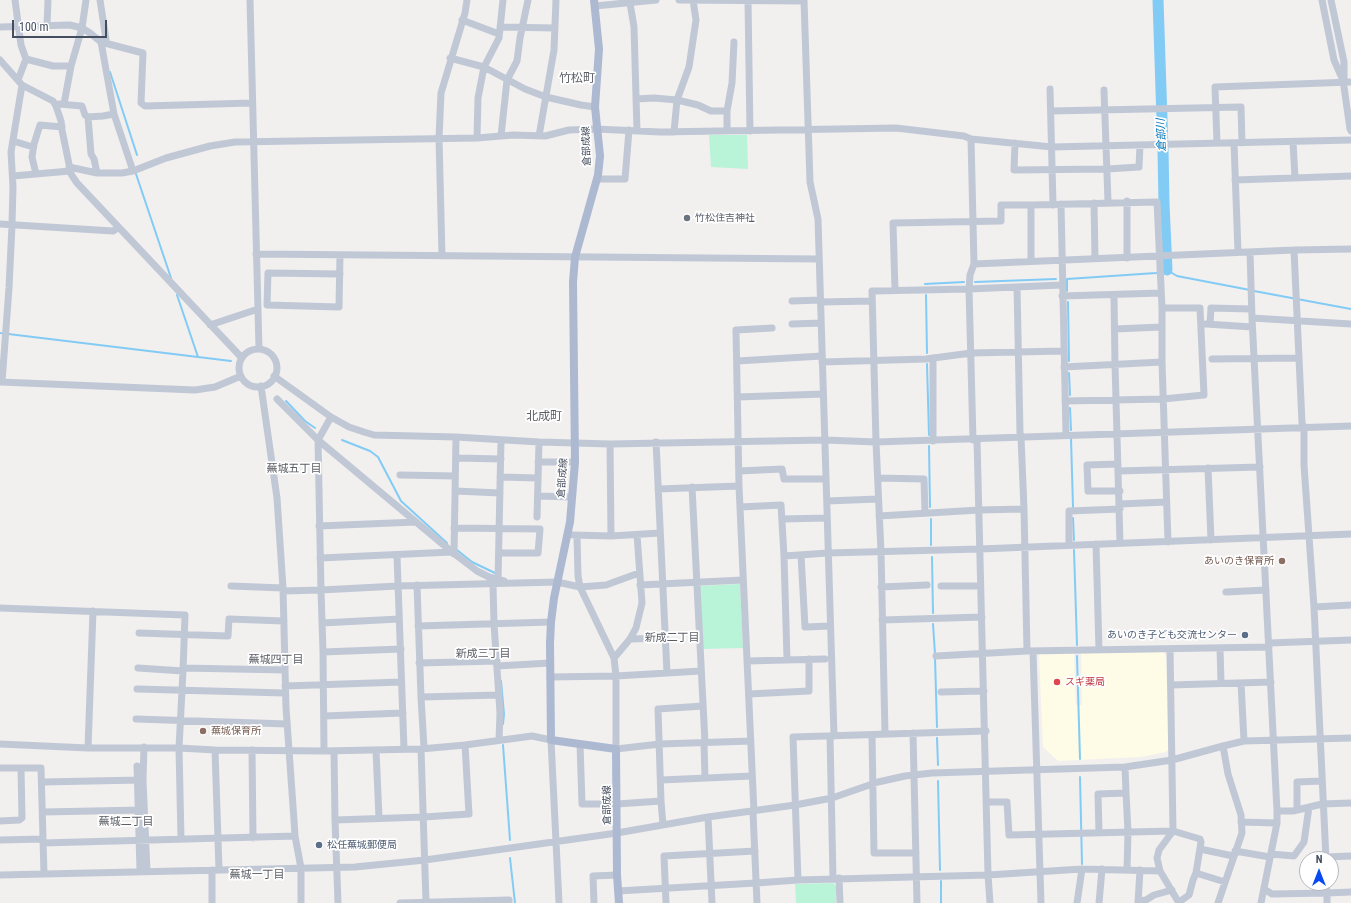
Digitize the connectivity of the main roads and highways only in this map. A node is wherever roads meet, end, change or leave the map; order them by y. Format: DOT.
graph roads {
  1 [pos="595,3"];
  2 [pos="619,903"];
  1 -- 2 [label="main road, 倉部成線"];
}
